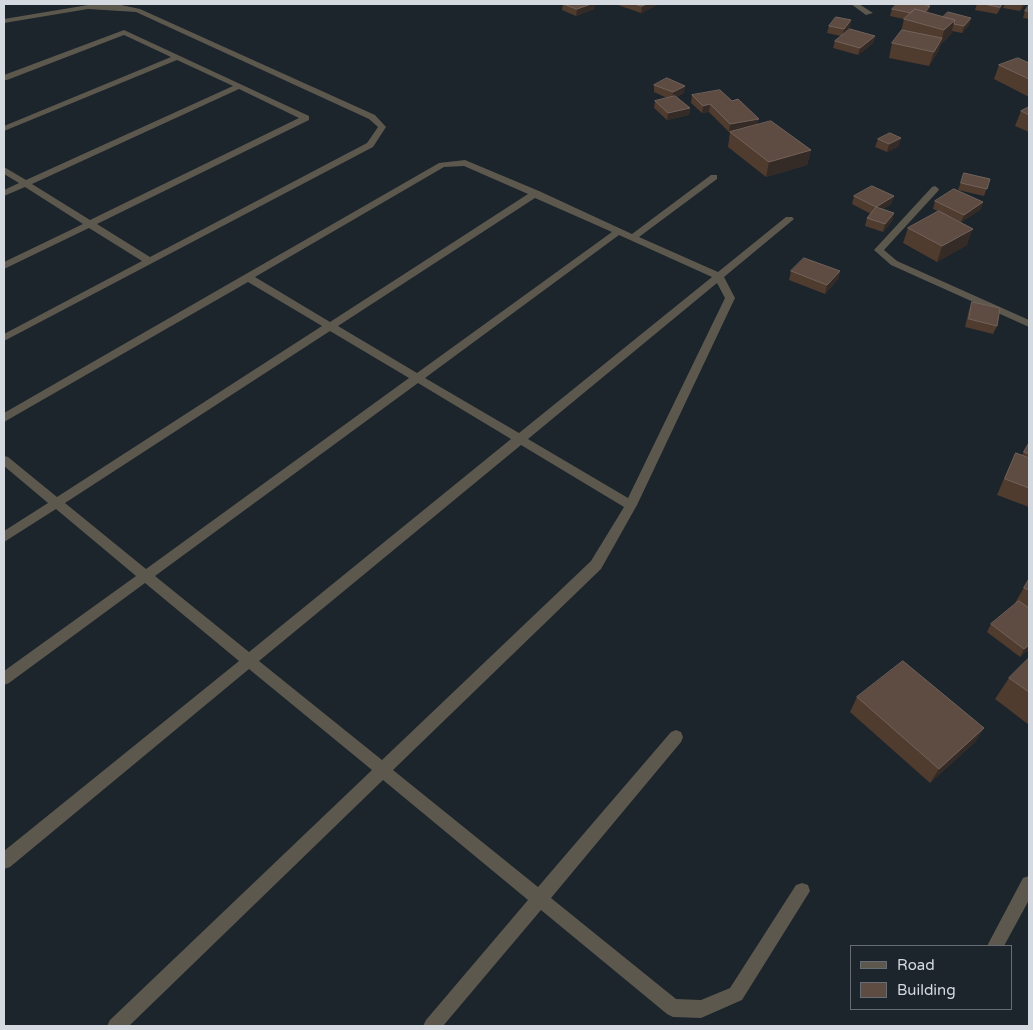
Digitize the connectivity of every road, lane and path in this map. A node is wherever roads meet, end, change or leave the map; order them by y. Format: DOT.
graph roads {
  1 [pos="854,4"];
  2 [pos="869,13"];
  3 [pos="4,21"];
  4 [pos="177,57"];
  5 [pos="4,78"];
  6 [pos="240,86"];
  7 [pos="4,129"];
  8 [pos="4,170"];
  9 [pos="714,177"];
  10 [pos="25,183"];
  11 [pos="935,189"];
  12 [pos="4,193"];
  13 [pos="536,193"];
  14 [pos="789,219"];
  15 [pos="90,224"];
  16 [pos="619,231"];
  17 [pos="633,237"];
  18 [pos="149,261"];
  19 [pos="4,266"];
  20 [pos="719,276"];
  21 [pos="247,277"];
  22 [pos="1029,324"];
  23 [pos="330,326"];
  24 [pos="4,338"];
  25 [pos="417,378"];
  26 [pos="4,418"];
  27 [pos="520,439"];
  28 [pos="4,460"];
  29 [pos="56,503"];
  30 [pos="631,505"];
  31 [pos="4,537"];
  32 [pos="146,576"];
  33 [pos="249,661"];
  34 [pos="4,679"];
  35 [pos="676,737"];
  36 [pos="383,770"];
  37 [pos="4,861"];
  38 [pos="1029,884"];
  39 [pos="802,891"];
  40 [pos="539,898"];
  41 [pos="996,945"];
  42 [pos="116,1026"];
  43 [pos="432,1026"];
  1 -- 2 [label="street"];
  3 -- 18 [label="street"];
  4 -- 5 [label="street"];
  4 -- 6 [label="street"];
  4 -- 7 [label="street"];
  6 -- 10 [label="street"];
  6 -- 15 [label="street"];
  8 -- 10 [label="street"];
  9 -- 17 [label="street"];
  10 -- 12 [label="street"];
  10 -- 15 [label="street"];
  11 -- 22 [label="street"];
  13 -- 16 [label="street"];
  13 -- 21 [label="street"];
  13 -- 23 [label="street"];
  14 -- 20 [label="street"];
  15 -- 18 [label="street"];
  15 -- 19 [label="street"];
  16 -- 17 [label="street"];
  16 -- 25 [label="street"];
  17 -- 20 [label="street"];
  18 -- 24 [label="street"];
  20 -- 27 [label="street"];
  20 -- 30 [label="street"];
  21 -- 23 [label="street"];
  21 -- 26 [label="street"];
  23 -- 25 [label="street"];
  23 -- 29 [label="street"];
  25 -- 27 [label="street"];
  25 -- 32 [label="street"];
  27 -- 30 [label="street"];
  27 -- 33 [label="street"];
  28 -- 29 [label="street"];
  29 -- 31 [label="street"];
  29 -- 32 [label="street"];
  30 -- 36 [label="street"];
  32 -- 33 [label="street"];
  32 -- 34 [label="street"];
  33 -- 36 [label="street"];
  33 -- 37 [label="street"];
  35 -- 40 [label="street"];
  36 -- 40 [label="street"];
  36 -- 42 [label="street"];
  38 -- 41 [label="street"];
  39 -- 40 [label="street"];
  40 -- 43 [label="street"];
}
